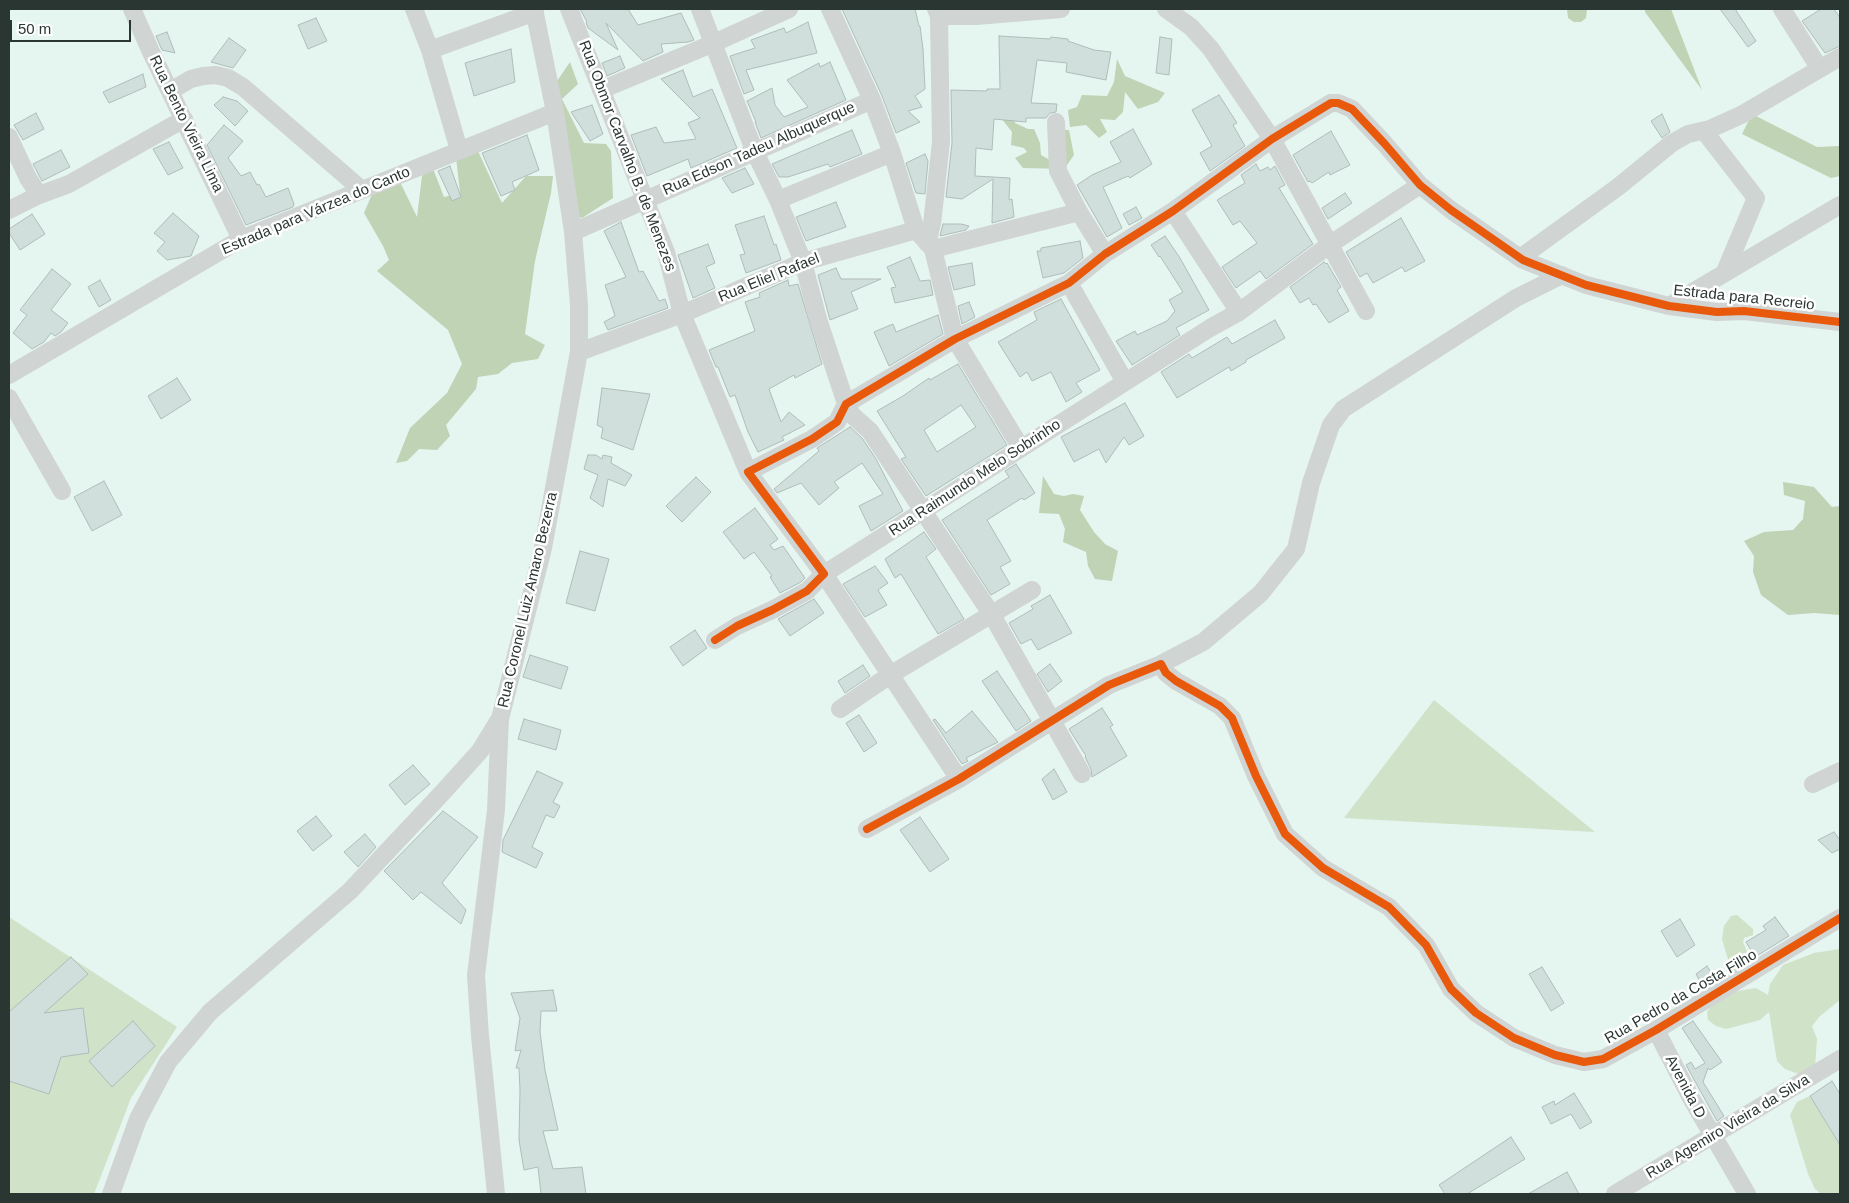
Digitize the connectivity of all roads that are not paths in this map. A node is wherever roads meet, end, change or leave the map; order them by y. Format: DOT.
graph roads {
  1 [pos="132,9"];
  2 [pos="414,9"];
  3 [pos="569,9"];
  4 [pos="700,9"];
  5 [pos="789,9"];
  6 [pos="830,9"];
  7 [pos="1061,9"];
  8 [pos="1166,9"];
  9 [pos="1782,9"];
  10 [pos="534,10"];
  11 [pos="938,12"];
  12 [pos="714,43"];
  13 [pos="430,50"];
  14 [pos="1840,57"];
  15 [pos="1820,69"];
  16 [pos="601,90"];
  17 [pos="170,91"];
  18 [pos="872,100"];
  19 [pos="555,112"];
  20 [pos="184,119"];
  21 [pos="1056,122"];
  22 [pos="1704,131"];
  23 [pos="9,137"];
  24 [pos="1272,139"];
  25 [pos="458,150"];
  26 [pos="754,150"];
  27 [pos="892,153"];
  28 [pos="1420,185"];
  29 [pos="362,190"];
  30 [pos="39,195"];
  31 [pos="646,198"];
  32 [pos="778,200"];
  33 [pos="1840,206"];
  34 [pos="9,210"];
  35 [pos="1173,211"];
  36 [pos="1080,212"];
  37 [pos="573,232"];
  38 [pos="241,239"];
  39 [pos="925,241"];
  40 [pos="1329,245"];
  41 [pos="1105,254"];
  42 [pos="1520,258"];
  43 [pos="803,262"];
  44 [pos="1724,274"];
  45 [pos="1562,275"];
  46 [pos="1069,283"];
  47 [pos="1669,306"];
  48 [pos="1366,311"];
  49 [pos="1239,312"];
  50 [pos="682,314"];
  51 [pos="1840,322"];
  52 [pos="955,339"];
  53 [pos="579,352"];
  54 [pos="9,374"];
  55 [pos="1125,382"];
  56 [pos="9,398"];
  57 [pos="846,404"];
  58 [pos="1021,448"];
  59 [pos="748,472"];
  60 [pos="62,492"];
  61 [pos="923,512"];
  62 [pos="824,574"];
  63 [pos="1032,590"];
  64 [pos="992,615"];
  65 [pos="715,640"];
  66 [pos="1160,664"];
  67 [pos="890,675"];
  68 [pos="840,709"];
  69 [pos="500,719"];
  70 [pos="1052,721"];
  71 [pos="1840,771"];
  72 [pos="1082,774"];
  73 [pos="959,779"];
  74 [pos="1813,784"];
  75 [pos="867,829"];
  76 [pos="1840,918"];
  77 [pos="1656,1030"];
  78 [pos="1840,1059"];
  79 [pos="1713,1136"];
  80 [pos="111,1194"];
  81 [pos="496,1194"];
  82 [pos="1615,1194"];
  83 [pos="1747,1194"];
  1 -- 17 [label="street, Rua Bento Vieira Lima"];
  2 -- 13 [label="street"];
  3 -- 16 [label="street, Rua Obmor Carvalho B. de Menezes"];
  4 -- 12 [label="street"];
  5 -- 12 [label="street"];
  6 -- 18 [label="street"];
  7 -- 11 [label="street"];
  8 -- 24 [label="street"];
  9 -- 15 [label="street"];
  10 -- 13 [label="street"];
  10 -- 19 [label="street, Rua Coronel Luiz Amaro Bezerra"];
  11 -- 39 [label="street"];
  12 -- 16 [label="street"];
  12 -- 26 [label="street"];
  13 -- 25 [label="street"];
  14 -- 15 [label="street"];
  15 -- 22 [label="street"];
  16 -- 31 [label="street, Rua Obmor Carvalho B. de Menezes"];
  17 -- 20 [label="street, Rua Bento Vieira Lima"];
  17 -- 29 [label="street"];
  18 -- 26 [label="street, Rua Edson Tadeu Albuquerque"];
  18 -- 27 [label="street"];
  19 -- 25 [label="street, Estrada para Várzea do Canto"];
  19 -- 37 [label="street, Rua Coronel Luiz Amaro Bezerra"];
  20 -- 30 [label="street"];
  20 -- 38 [label="street, Rua Bento Vieira Lima"];
  21 -- 36 [label="street"];
  22 -- 42 [label="street"];
  22 -- 44 [label="street"];
  23 -- 30 [label="street"];
  24 -- 28 [label="street, Estrada para Recreio"];
  24 -- 35 [label="street, Estrada para Recreio"];
  24 -- 40 [label="street"];
  25 -- 29 [label="street, Estrada para Várzea do Canto"];
  26 -- 31 [label="street, Rua Edson Tadeu Albuquerque"];
  26 -- 32 [label="street"];
  27 -- 32 [label="street"];
  27 -- 39 [label="street"];
  28 -- 40 [label="street, Rua Raimundo Melo Sobrinho"];
  28 -- 42 [label="street, Estrada para Recreio"];
  29 -- 38 [label="street, Estrada para Várzea do Canto"];
  30 -- 34 [label="street"];
  31 -- 37 [label="street, Rua Edson Tadeu Albuquerque"];
  31 -- 50 [label="street, Rua Obmor Carvalho B. de Menezes"];
  32 -- 43 [label="street"];
  33 -- 44 [label="street"];
  35 -- 41 [label="street, Estrada para Recreio"];
  35 -- 49 [label="street"];
  36 -- 39 [label="street, Rua Eliel Rafael"];
  36 -- 41 [label="street"];
  37 -- 53 [label="street, Rua Coronel Luiz Amaro Bezerra"];
  38 -- 54 [label="street, Estrada para Várzea do Canto"];
  39 -- 43 [label="street, Rua Eliel Rafael"];
  39 -- 52 [label="street"];
  40 -- 48 [label="street"];
  40 -- 49 [label="street, Rua Raimundo Melo Sobrinho"];
  41 -- 46 [label="street, Estrada para Recreio"];
  42 -- 45 [label="street, Estrada para Recreio"];
  43 -- 50 [label="street, Rua Eliel Rafael"];
  43 -- 57 [label="street"];
  44 -- 47 [label="street"];
  45 -- 47 [label="street, Estrada para Recreio"];
  45 -- 66 [label="street"];
  46 -- 52 [label="street, Estrada para Recreio"];
  46 -- 55 [label="street"];
  47 -- 51 [label="street, Estrada para Recreio"];
  49 -- 55 [label="street, Rua Raimundo Melo Sobrinho"];
  50 -- 53 [label="street, Rua Eliel Rafael"];
  50 -- 59 [label="street, Rua Obmor Carvalho B. de Menezes"];
  52 -- 57 [label="street, Estrada para Recreio"];
  52 -- 58 [label="street"];
  53 -- 69 [label="street, Rua Coronel Luiz Amaro Bezerra"];
  55 -- 58 [label="street, Rua Raimundo Melo Sobrinho"];
  56 -- 60 [label="street"];
  57 -- 59 [label="street"];
  57 -- 61 [label="street"];
  58 -- 61 [label="street, Rua Raimundo Melo Sobrinho"];
  59 -- 62 [label="street, Rua Obmor Carvalho B. de Menezes"];
  61 -- 62 [label="street, Rua Raimundo Melo Sobrinho"];
  61 -- 64 [label="street"];
  62 -- 65 [label="street, Rua Raimundo Melo Sobrinho"];
  62 -- 67 [label="street"];
  63 -- 64 [label="street"];
  64 -- 67 [label="street"];
  64 -- 70 [label="street"];
  66 -- 70 [label="street"];
  66 -- 77 [label="street, Rua Pedro da Costa Filho"];
  67 -- 68 [label="street"];
  67 -- 73 [label="street"];
  69 -- 80 [label="street"];
  69 -- 81 [label="street, Rua Coronel Luiz Amaro Bezerra"];
  70 -- 72 [label="street"];
  70 -- 73 [label="street"];
  71 -- 74 [label="street"];
  73 -- 75 [label="street"];
  76 -- 77 [label="street, Rua Pedro da Costa Filho"];
  77 -- 79 [label="street, Avenida D"];
  78 -- 79 [label="street, Rua Agemiro Vieira da Silva"];
  79 -- 82 [label="street, Rua Agemiro Vieira da Silva"];
  79 -- 83 [label="street, Avenida D"];
}
